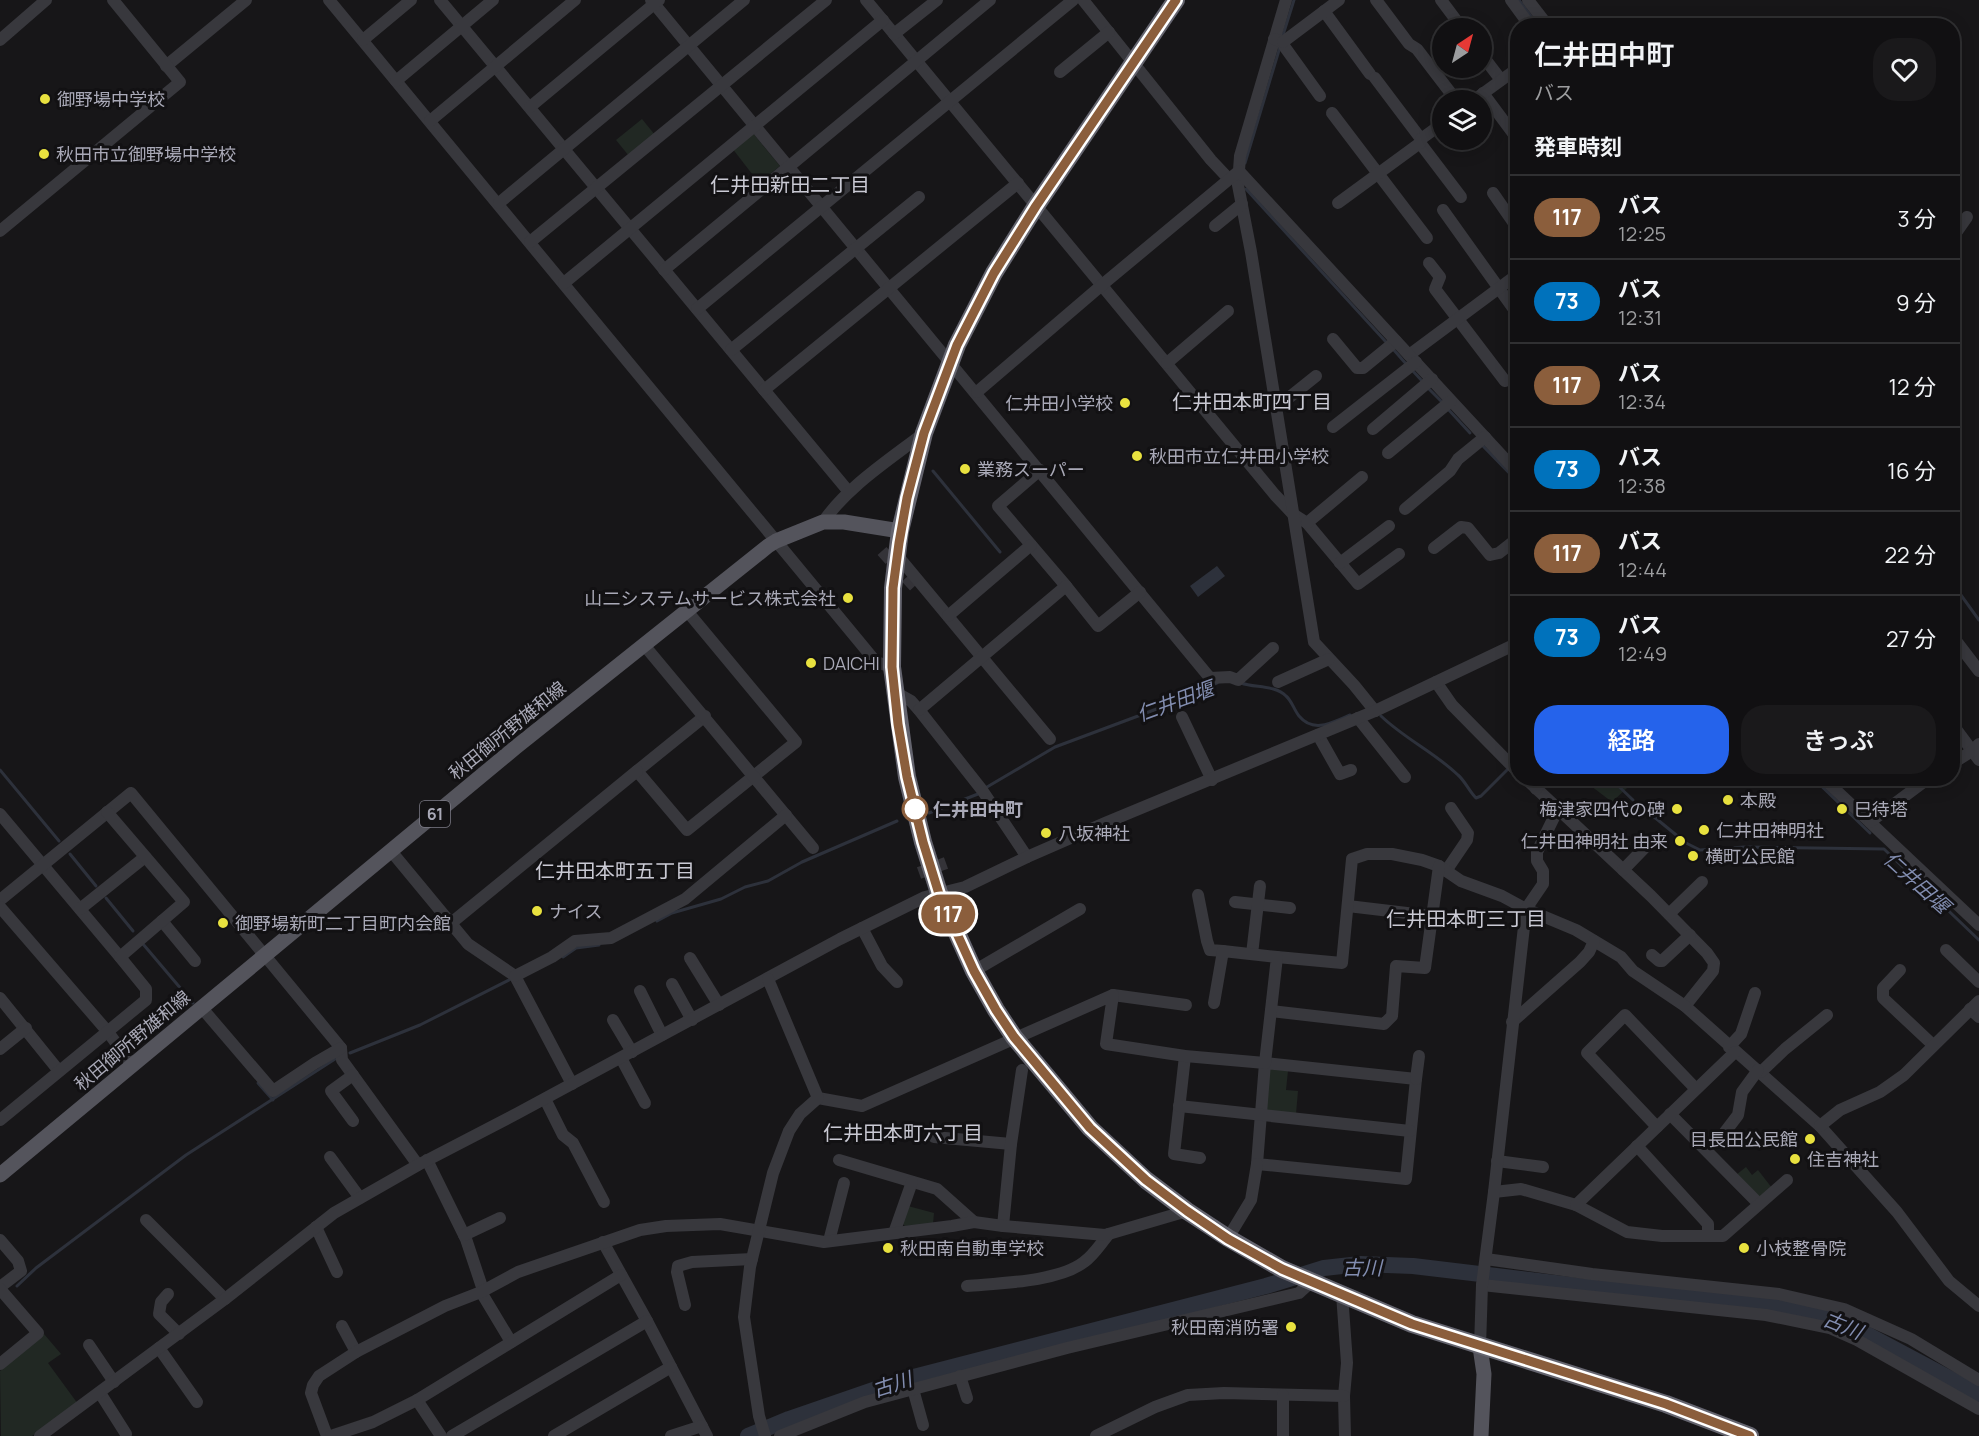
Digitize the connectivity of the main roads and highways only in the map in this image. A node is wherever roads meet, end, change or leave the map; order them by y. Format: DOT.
graph roads {
  1 [pos="1176,0"];
  2 [pos="900,531"];
  3 [pos="0,1175"];
  4 [pos="1480,1347"];
  5 [pos="1480,1436"];
  6 [pos="1750,1436"];
  1 -- 2 [label="highway"];
  2 -- 3 [label="main road, 秋田御所野雄和線 / 61"];
  2 -- 4 [label="highway"];
  4 -- 5 [label="main road"];
  4 -- 6 [label="highway"];
}
